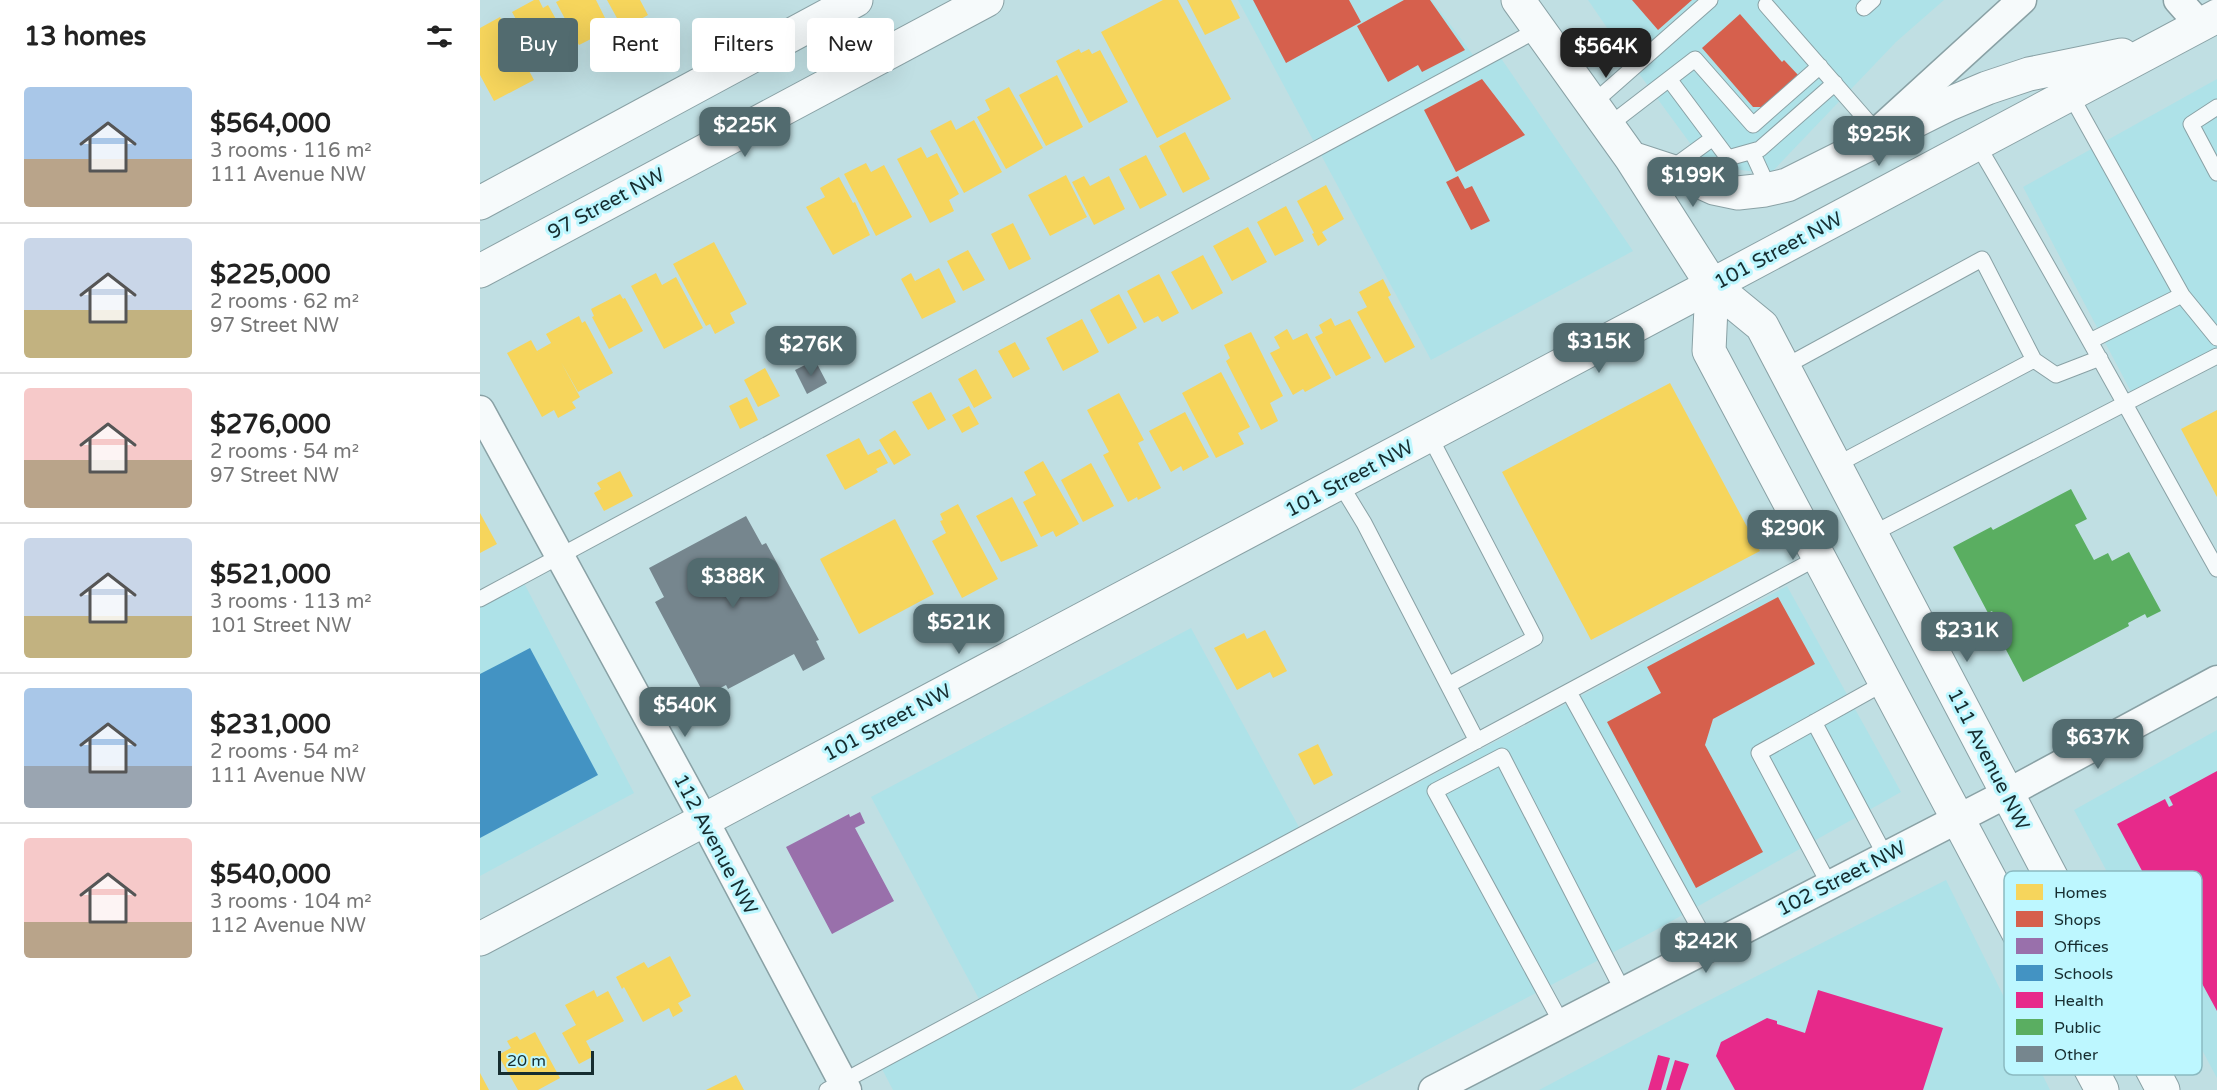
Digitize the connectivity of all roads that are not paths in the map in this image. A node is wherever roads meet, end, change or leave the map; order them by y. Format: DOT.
graph roads {
  1 [pos="856,0"];
  2 [pos="987,0"];
  3 [pos="1518,0"];
  4 [pos="1710,0"];
  5 [pos="2022,0"];
  6 [pos="2178,0"];
  7 [pos="1766,5"];
  8 [pos="2212,21"];
  9 [pos="1539,29"];
  10 [pos="2159,48"];
  11 [pos="1820,66"];
  12 [pos="1669,79"];
  13 [pos="1835,83"];
  14 [pos="2070,94"];
  15 [pos="2217,107"];
  16 [pos="1600,115"];
  17 [pos="1753,125"];
  18 [pos="1713,138"];
  19 [pos="1869,140"];
  20 [pos="1768,142"];
  21 [pos="1977,144"];
  22 [pos="1752,152"];
  23 [pos="1631,158"];
  24 [pos="1668,170"];
  25 [pos="2217,173"];
  26 [pos="1769,189"];
  27 [pos="480,202"];
  28 [pos="480,271"];
  29 [pos="1712,285"];
  30 [pos="2182,295"];
  31 [pos="2217,338"];
  32 [pos="2090,341"];
  33 [pos="2217,356"];
  34 [pos="2100,358"];
  35 [pos="2034,360"];
  36 [pos="1784,367"];
  37 [pos="2123,403"];
  38 [pos="480,410"];
  39 [pos="1429,435"];
  40 [pos="1836,465"];
  41 [pos="1339,482"];
  42 [pos="1872,534"];
  43 [pos="559,556"];
  44 [pos="1820,557"];
  45 [pos="2217,569"];
  46 [pos="480,599"];
  47 [pos="2217,681"];
  48 [pos="1886,682"];
  49 [pos="1448,685"];
  50 [pos="1569,692"];
  51 [pos="1814,722"];
  52 [pos="1477,741"];
  53 [pos="2006,794"];
  54 [pos="1958,818"];
  55 [pos="704,820"];
  56 [pos="1885,855"];
  57 [pos="2047,871"];
  58 [pos="1829,884"];
  59 [pos="2004,905"];
  60 [pos="480,939"];
  61 [pos="1709,946"];
  62 [pos="1623,991"];
  63 [pos="1561,1022"];
  64 [pos="2094,1075"];
  65 [pos="2155,1075"];
  66 [pos="839,1087"];
  67 [pos="1433,1090"];
  68 [pos="2102,1090"];
  69 [pos="2163,1090"];
  1 -- 27 [label="main road"];
  2 -- 28 [label="main road, 97 Street NW"];
  3 -- 9 [label="main road, 111 Avenue NW"];
  4 -- 16 [label="lane"];
  5 -- 19 [label="street"];
  6 -- 8 [label="street"];
  7 -- 11 [label="lane"];
  8 -- 10 [label="main road, 101 Street NW"];
  9 -- 16 [label="main road, 111 Avenue NW"];
  9 -- 43 [label="lane"];
  10 -- 14 [label="main road, 101 Street NW"];
  10 -- 19 [label="main road"];
  11 -- 13 [label="lane"];
  11 -- 17 [label="lane"];
  12 -- 16 [label="lane"];
  12 -- 17 [label="lane"];
  12 -- 18 [label="lane"];
  13 -- 19 [label="lane"];
  13 -- 20 [label="lane"];
  14 -- 21 [label="main road, 101 Street NW"];
  14 -- 30 [label="lane"];
  15 -- 25 [label="lane"];
  16 -- 23 [label="main road, 111 Avenue NW"];
  17 -- 20 [label="lane"];
  18 -- 22 [label="lane"];
  18 -- 24 [label="lane"];
  19 -- 26 [label="main road"];
  20 -- 22 [label="lane"];
  21 -- 29 [label="main road, 101 Street NW"];
  21 -- 32 [label="lane"];
  22 -- 26 [label="lane"];
  23 -- 24 [label="main road"];
  23 -- 29 [label="main road, 111 Avenue NW"];
  24 -- 26 [label="main road"];
  29 -- 36 [label="main road, 111 Avenue NW"];
  29 -- 39 [label="main road, 101 Street NW"];
  29 -- 44 [label="main road"];
  30 -- 31 [label="lane"];
  30 -- 32 [label="lane"];
  32 -- 34 [label="lane"];
  33 -- 37 [label="lane"];
  34 -- 35 [label="lane"];
  34 -- 37 [label="lane"];
  35 -- 36 [label="lane"];
  35 -- 40 [label="lane"];
  36 -- 40 [label="main road, 111 Avenue NW"];
  37 -- 42 [label="lane"];
  37 -- 45 [label="lane"];
  38 -- 43 [label="street, 112 Avenue NW"];
  39 -- 41 [label="main road, 101 Street NW"];
  39 -- 49 [label="lane"];
  40 -- 42 [label="main road, 111 Avenue NW"];
  41 -- 49 [label="lane"];
  41 -- 55 [label="main road, 101 Street NW"];
  42 -- 53 [label="main road, 111 Avenue NW"];
  43 -- 46 [label="lane"];
  43 -- 55 [label="street, 112 Avenue NW"];
  44 -- 48 [label="main road"];
  44 -- 50 [label="lane"];
  47 -- 53 [label="street, 102 Street NW"];
  48 -- 51 [label="lane"];
  48 -- 54 [label="main road"];
  49 -- 52 [label="lane"];
  50 -- 52 [label="lane"];
  50 -- 61 [label="lane"];
  51 -- 56 [label="lane"];
  51 -- 58 [label="lane"];
  52 -- 66 [label="lane"];
  53 -- 54 [label="street, 102 Street NW"];
  53 -- 57 [label="main road, 111 Avenue NW"];
  54 -- 56 [label="street, 102 Street NW"];
  54 -- 59 [label="main road"];
  55 -- 60 [label="main road, 101 Street NW"];
  55 -- 66 [label="street, 112 Avenue NW"];
  56 -- 58 [label="street, 102 Street NW"];
  58 -- 61 [label="street, 102 Street NW"];
  61 -- 62 [label="street, 102 Street NW"];
  62 -- 63 [label="street, 102 Street NW"];
  62 -- 63 [label="lane"];
  63 -- 67 [label="street, 102 Street NW"];
  64 -- 68 [label="main road"];
  65 -- 69 [label="main road, 111 Avenue NW"];
}
